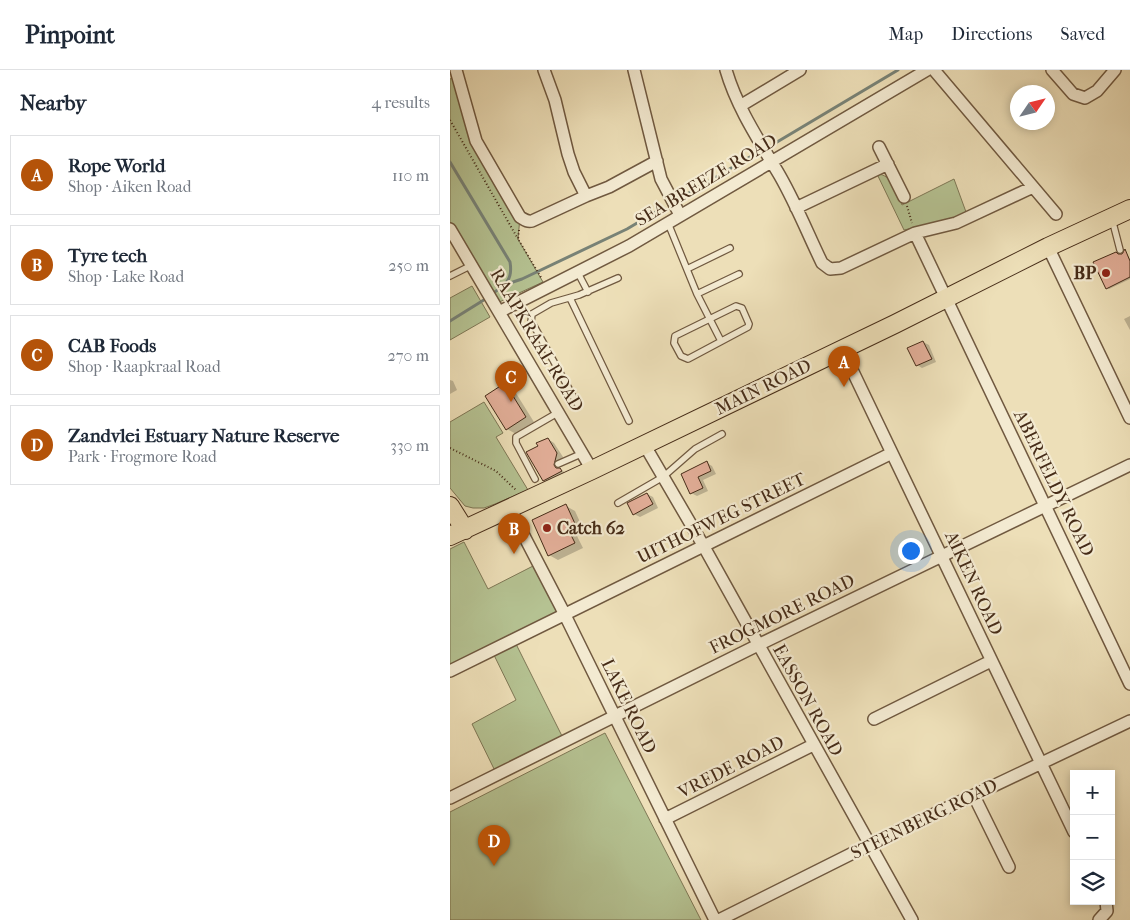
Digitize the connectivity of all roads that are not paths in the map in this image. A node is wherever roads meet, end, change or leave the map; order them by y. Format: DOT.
graph roads {
  1 [pos="456,70"];
  2 [pos="544,70"];
  3 [pos="634,70"];
  4 [pos="726,70"];
  5 [pos="800,70"];
  6 [pos="927,70"];
  7 [pos="934,70"];
  8 [pos="1052,70"];
  9 [pos="1115,70"];
  10 [pos="740,106"];
  11 [pos="879,147"];
  12 [pos="657,162"];
  13 [pos="771,162"];
  14 [pos="888,164"];
  15 [pos="1033,187"];
  16 [pos="586,196"];
  17 [pos="904,197"];
  18 [pos="796,208"];
  19 [pos="1130,209"];
  20 [pos="1056,214"];
  21 [pos="680,215"];
  22 [pos="1112,217"];
  23 [pos="668,223"];
  24 [pos="450,229"];
  25 [pos="915,233"];
  26 [pos="1048,247"];
  27 [pos="730,248"];
  28 [pos="1120,250"];
  29 [pos="472,265"];
  30 [pos="686,269"];
  31 [pos="578,273"];
  32 [pos="739,274"];
  33 [pos="450,276"];
  34 [pos="618,278"];
  35 [pos="588,292"];
  36 [pos="697,294"];
  37 [pos="570,298"];
  38 [pos="945,298"];
  39 [pos="497,308"];
  40 [pos="710,319"];
  41 [pos="722,341"];
  42 [pos="842,349"];
  43 [pos="578,405"];
  44 [pos="559,412"];
  45 [pos="1130,418"];
  46 [pos="629,421"];
  47 [pos="722,434"];
  48 [pos="644,444"];
  49 [pos="583,453"];
  50 [pos="892,453"];
  51 [pos="558,464"];
  52 [pos="1130,465"];
  53 [pos="592,470"];
  54 [pos="663,477"];
  55 [pos="539,483"];
  56 [pos="515,502"];
  57 [pos="618,503"];
  58 [pos="450,506"];
  59 [pos="1045,506"];
  60 [pos="457,533"];
  61 [pos="703,545"];
  62 [pos="942,556"];
  63 [pos="564,615"];
  64 [pos="758,645"];
  65 [pos="991,661"];
  66 [pos="450,671"];
  67 [pos="1130,684"];
  68 [pos="615,716"];
  69 [pos="874,719"];
  70 [pos="1130,721"];
  71 [pos="813,745"];
  72 [pos="1041,763"];
  73 [pos="974,796"];
  74 [pos="450,798"];
  75 [pos="665,819"];
  76 [pos="1070,824"];
  77 [pos="869,845"];
  78 [pos="1009,867"];
  79 [pos="1106,905"];
  80 [pos="715,920"];
  81 [pos="719,920"];
  82 [pos="912,920"];
  83 [pos="1100,920"];
  1 -- 16 [label="street"];
  2 -- 16 [label="street"];
  3 -- 12 [label="street"];
  4 -- 10 [label="street"];
  5 -- 10 [label="street"];
  6 -- 13 [label="street, SEA BREEZE ROAD"];
  7 -- 15 [label="street"];
  8 -- 9 [label="street"];
  10 -- 13 [label="street"];
  11 -- 14 [label="street"];
  12 -- 16 [label="street"];
  12 -- 21 [label="street"];
  13 -- 18 [label="street"];
  13 -- 21 [label="street, SEA BREEZE ROAD"];
  14 -- 17 [label="street"];
  14 -- 18 [label="street"];
  15 -- 20 [label="street"];
  15 -- 25 [label="street"];
  18 -- 25 [label="street"];
  19 -- 22 [label="main road, MAIN ROAD"];
  21 -- 23 [label="street, SEA BREEZE ROAD"];
  22 -- 26 [label="main road, MAIN ROAD"];
  22 -- 28 [label="lane"];
  23 -- 30 [label="lane"];
  23 -- 31 [label="street, SEA BREEZE ROAD"];
  24 -- 29 [label="street, RAAPKRAAL ROAD"];
  25 -- 38 [label="street, ABERFELDY ROAD"];
  26 -- 38 [label="main road, MAIN ROAD"];
  26 -- 45 [label="street"];
  27 -- 30 [label="lane"];
  29 -- 33 [label="lane"];
  29 -- 39 [label="street, RAAPKRAAL ROAD"];
  30 -- 36 [label="lane"];
  31 -- 35 [label="lane"];
  31 -- 39 [label="street, SEA BREEZE ROAD"];
  32 -- 36 [label="lane"];
  34 -- 35 [label="lane"];
  35 -- 37 [label="lane"];
  36 -- 40 [label="lane"];
  37 -- 43 [label="lane"];
  37 -- 46 [label="lane"];
  38 -- 42 [label="main road, MAIN ROAD"];
  38 -- 59 [label="street, ABERFELDY ROAD"];
  39 -- 44 [label="street, RAAPKRAAL ROAD"];
  40 -- 41 [label="lane"];
  40 -- 41 [label="lane"];
  40 -- 41 [label="lane"];
  42 -- 48 [label="main road, MAIN ROAD"];
  42 -- 50 [label="street, AIKEN ROAD"];
  44 -- 49 [label="street, RAAPKRAAL ROAD"];
  44 -- 55 [label="lane"];
  47 -- 54 [label="lane"];
  48 -- 53 [label="main road, MAIN ROAD"];
  48 -- 54 [label="street, EASSON ROAD"];
  49 -- 51 [label="lane"];
  49 -- 53 [label="street, RAAPKRAAL ROAD"];
  50 -- 61 [label="street, UITHOFWEG STREET"];
  50 -- 62 [label="street, AIKEN ROAD"];
  52 -- 59 [label="street, FROGMORE ROAD"];
  53 -- 55 [label="main road, MAIN ROAD"];
  54 -- 57 [label="lane"];
  54 -- 61 [label="street, EASSON ROAD"];
  55 -- 56 [label="main road, MAIN ROAD"];
  56 -- 60 [label="main road, MAIN ROAD"];
  56 -- 63 [label="street, LAKE ROAD"];
  58 -- 60 [label="main road"];
  59 -- 62 [label="street, FROGMORE ROAD"];
  59 -- 67 [label="street, ABERFELDY ROAD"];
  61 -- 63 [label="street, UITHOFWEG STREET"];
  61 -- 64 [label="street, EASSON ROAD"];
  62 -- 64 [label="street, FROGMORE ROAD"];
  62 -- 65 [label="street, AIKEN ROAD"];
  63 -- 66 [label="street, UITHOFWEG STREET"];
  63 -- 68 [label="street, LAKE ROAD"];
  64 -- 68 [label="street, FROGMORE ROAD"];
  64 -- 71 [label="street, EASSON ROAD"];
  65 -- 69 [label="street"];
  65 -- 72 [label="street, AIKEN ROAD"];
  68 -- 74 [label="street, FROGMORE ROAD"];
  68 -- 75 [label="street, LAKE ROAD"];
  70 -- 72 [label="street, STEENBERG ROAD"];
  71 -- 75 [label="street, VREDE ROAD"];
  71 -- 77 [label="street, EASSON ROAD"];
  72 -- 73 [label="street, STEENBERG ROAD"];
  72 -- 76 [label="street, AIKEN ROAD"];
  73 -- 77 [label="street, STEENBERG ROAD"];
  73 -- 78 [label="street"];
  75 -- 80 [label="street, LAKE ROAD"];
  77 -- 81 [label="street, STEENBERG ROAD"];
  77 -- 82 [label="street, EASSON ROAD"];
  79 -- 83 [label="street"];
}
